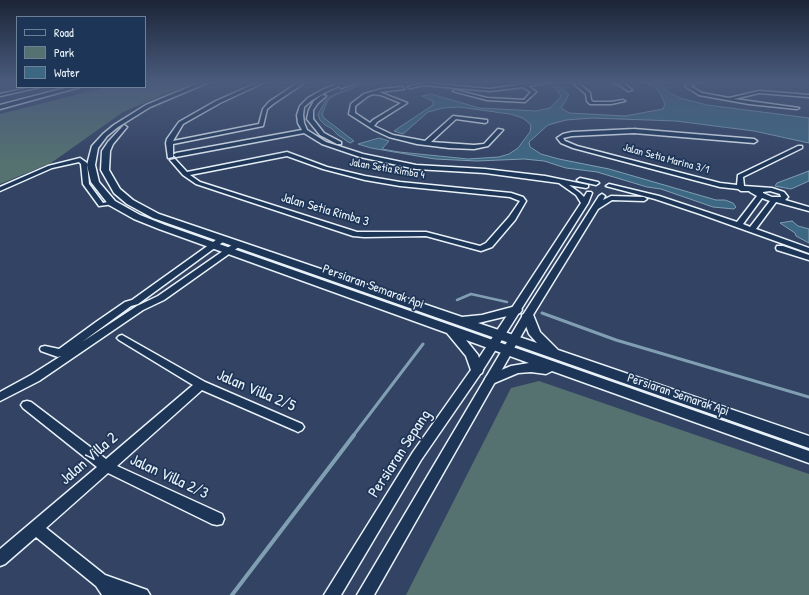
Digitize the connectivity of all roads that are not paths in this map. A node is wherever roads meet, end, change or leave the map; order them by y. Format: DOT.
graph roads {
  1 [pos="142,110"];
  2 [pos="151,110"];
  3 [pos="204,110"];
  4 [pos="265,110"];
  5 [pos="301,110"];
  6 [pos="311,110"];
  7 [pos="351,110"];
  8 [pos="394,110"];
  9 [pos="363,121"];
  10 [pos="376,121"];
  11 [pos="485,121"];
  12 [pos="371,126"];
  13 [pos="500,130"];
  14 [pos="308,133"];
  15 [pos="583,133"];
  16 [pos="566,135"];
  17 [pos="575,138"];
  18 [pos="754,141"];
  19 [pos="169,143"];
  20 [pos="427,143"];
  21 [pos="581,148"];
  22 [pos="800,148"];
  23 [pos="175,158"];
  24 [pos="185,174"];
  25 [pos="555,180"];
  26 [pos="596,183"];
  27 [pos="587,189"];
  28 [pos="611,189"];
  29 [pos="744,189"];
  30 [pos="0,190"];
  31 [pos="760,193"];
  32 [pos="602,196"];
  33 [pos="644,199"];
  34 [pos="779,199"];
  35 [pos="112,203"];
  36 [pos="585,203"];
  37 [pos="808,208"];
  38 [pos="593,209"];
  39 [pos="700,214"];
  40 [pos="739,225"];
  41 [pos="754,233"];
  42 [pos="218,242"];
  43 [pos="234,247"];
  44 [pos="481,249"];
  45 [pos="809,251"];
  46 [pos="809,258"];
  47 [pos="191,261"];
  48 [pos="208,266"];
  49 [pos="137,305"];
  50 [pos="516,310"];
  51 [pos="528,315"];
  52 [pos="459,320"];
  53 [pos="450,329"];
  54 [pos="122,338"];
  55 [pos="497,339"];
  56 [pos="512,345"];
  57 [pos="45,349"];
  58 [pos="556,354"];
  59 [pos="478,370"];
  60 [pos="569,372"];
  61 [pos="492,379"];
  62 [pos="201,385"];
  63 [pos="3,394"];
  64 [pos="27,405"];
  65 [pos="298,427"];
  66 [pos="809,442"];
  67 [pos="809,457"];
  68 [pos="106,467"];
  69 [pos="216,519"];
  70 [pos="36,528"];
  71 [pos="0,559"];
  72 [pos="101,581"];
  73 [pos="111,595"];
  74 [pos="142,595"];
  75 [pos="332,595"];
  76 [pos="365,595"];
  1 -- 35 [label="main road, Persiaran Semarak Api"];
  2 -- 42 [label="main road, Persiaran Semarak Api"];
  3 -- 19 [label="street"];
  4 -- 19 [label="street"];
  5 -- 14 [label="street"];
  6 -- 26 [label="street"];
  7 -- 9 [label="street"];
  8 -- 10 [label="street"];
  9 -- 10 [label="street"];
  9 -- 12 [label="street"];
  10 -- 12 [label="street"];
  11 -- 20 [label="street"];
  12 -- 20 [label="street"];
  13 -- 20 [label="street"];
  14 -- 23 [label="street"];
  14 -- 25 [label="street"];
  15 -- 16 [label="street, Jalan Setia Marina 3/1"];
  15 -- 17 [label="street, Jalan Setia Marina 3/1"];
  15 -- 18 [label="street, Jalan Setia Marina 3/1"];
  16 -- 17 [label="street"];
  16 -- 21 [label="street, Jalan Setia Marina 3/1"];
  17 -- 21 [label="street"];
  19 -- 23 [label="street"];
  21 -- 29 [label="street, Jalan Setia Marina 3/1"];
  22 -- 29 [label="street"];
  23 -- 24 [label="street, Jalan Setia Rimba 3"];
  24 -- 44 [label="street, Jalan Setia Rimba 3"];
  24 -- 44 [label="street, Jalan Setia Rimba 4"];
  25 -- 27 [label="street"];
  25 -- 36 [label="street"];
  26 -- 27 [label="street"];
  26 -- 28 [label="street"];
  27 -- 32 [label="street"];
  27 -- 36 [label="street, Persiaran Sepang"];
  28 -- 32 [label="street"];
  28 -- 33 [label="street"];
  28 -- 39 [label="street"];
  29 -- 31 [label="street, Jalan Setia Marina 3/1"];
  30 -- 35 [label="street"];
  31 -- 34 [label="street, Jalan Setia Marina 3/1"];
  31 -- 40 [label="street"];
  32 -- 38 [label="street"];
  33 -- 38 [label="street"];
  33 -- 39 [label="street"];
  34 -- 37 [label="street, Jalan Setia Marina 3/1"];
  34 -- 41 [label="street"];
  35 -- 42 [label="main road, Persiaran Semarak Api"];
  36 -- 50 [label="street, Persiaran Sepang"];
  38 -- 51 [label="street"];
  39 -- 40 [label="street"];
  39 -- 41 [label="street"];
  40 -- 41 [label="street"];
  41 -- 45 [label="street"];
  41 -- 46 [label="street"];
  42 -- 43 [label="main road, Persiaran Semarak Api"];
  42 -- 47 [label="street"];
  43 -- 48 [label="street"];
  43 -- 52 [label="main road, Persiaran Semarak Api"];
  43 -- 53 [label="main road, Persiaran Semarak Api"];
  47 -- 48 [label="street"];
  47 -- 49 [label="street"];
  48 -- 49 [label="street"];
  49 -- 57 [label="street"];
  49 -- 63 [label="street"];
  50 -- 52 [label="main road"];
  50 -- 55 [label="street, Persiaran Sepang"];
  51 -- 56 [label="street"];
  51 -- 58 [label="main road"];
  52 -- 55 [label="main road, Persiaran Semarak Api"];
  53 -- 55 [label="main road, Persiaran Semarak Api"];
  53 -- 59 [label="main road"];
  54 -- 62 [label="street, Jalan Villa 2/5"];
  55 -- 56 [label="main road, Persiaran Semarak Api"];
  55 -- 59 [label="street, Persiaran Sepang"];
  56 -- 58 [label="main road, Persiaran Semarak Api"];
  56 -- 60 [label="main road, Persiaran Semarak Api"];
  56 -- 61 [label="street"];
  58 -- 66 [label="main road, Persiaran Semarak Api"];
  59 -- 75 [label="street, Persiaran Sepang"];
  60 -- 61 [label="main road"];
  60 -- 67 [label="main road, Persiaran Semarak Api"];
  61 -- 76 [label="street"];
  62 -- 65 [label="street, Jalan Villa 2/5"];
  62 -- 68 [label="street, Jalan Villa 2"];
  64 -- 68 [label="street, Jalan Villa 2/3"];
  68 -- 69 [label="street, Jalan Villa 2/3"];
  68 -- 70 [label="street, Jalan Villa 2"];
  70 -- 71 [label="street, Jalan Villa 2"];
  70 -- 72 [label="street"];
  72 -- 73 [label="street"];
  72 -- 74 [label="street"];
}
